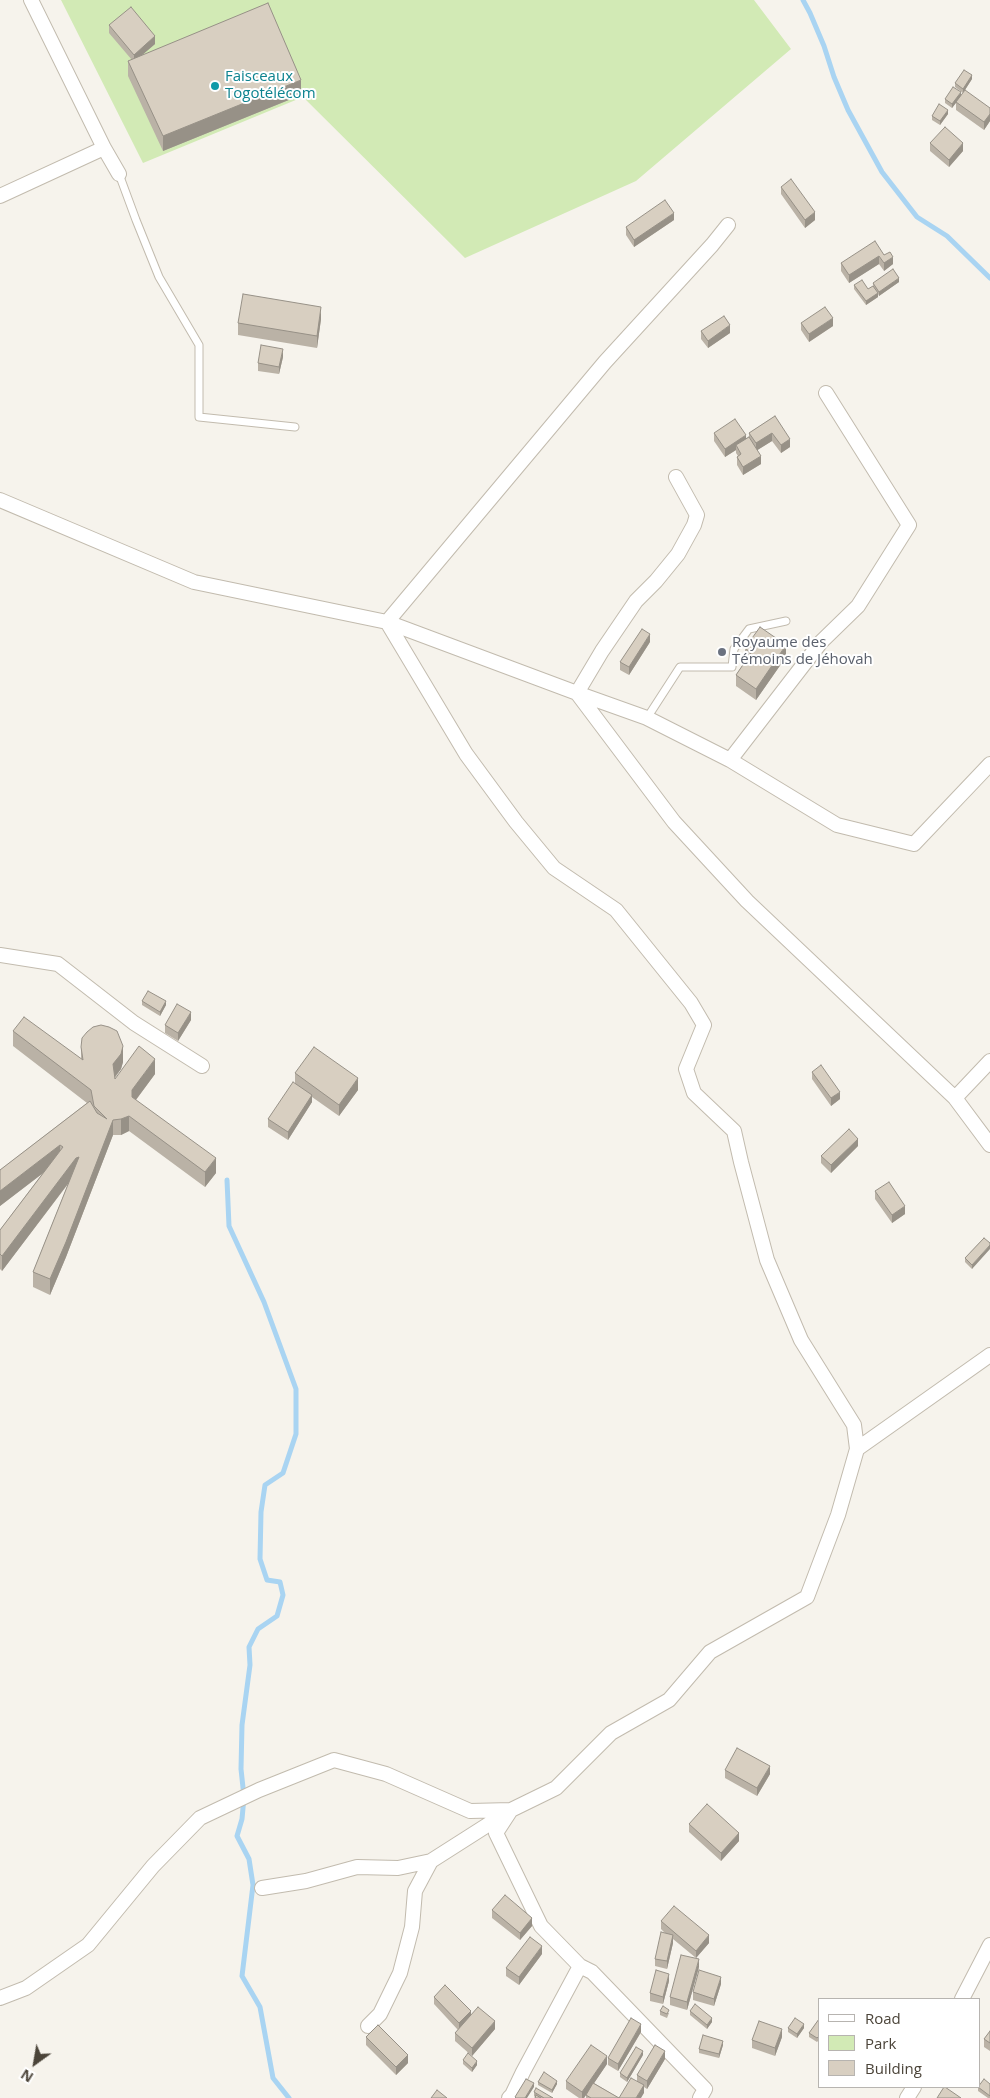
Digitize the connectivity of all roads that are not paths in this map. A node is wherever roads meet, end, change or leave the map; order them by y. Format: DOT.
graph roads {
  1 [pos="31,0"];
  2 [pos="104,148"];
  3 [pos="119,174"];
  4 [pos="0,196"];
  5 [pos="728,224"];
  6 [pos="826,393"];
  7 [pos="295,427"];
  8 [pos="676,477"];
  9 [pos="0,500"];
  10 [pos="786,621"];
  11 [pos="387,622"];
  12 [pos="577,693"];
  13 [pos="647,718"];
  14 [pos="730,760"];
  15 [pos="990,764"];
  16 [pos="0,955"];
  17 [pos="990,1061"];
  18 [pos="202,1066"];
  19 [pos="955,1098"];
  20 [pos="990,1145"];
  21 [pos="990,1355"];
  22 [pos="857,1449"];
  23 [pos="511,1810"];
  24 [pos="431,1862"];
  25 [pos="262,1888"];
  26 [pos="990,1945"];
  27 [pos="580,1966"];
  28 [pos="0,1998"];
  29 [pos="963,1998"];
  30 [pos="368,2026"];
  31 [pos="509,2098"];
  32 [pos="700,2098"];
  1 -- 2 [label="street"];
  2 -- 3 [label="street"];
  2 -- 4 [label="street"];
  3 -- 7 [label="lane"];
  5 -- 11 [label="street"];
  6 -- 14 [label="street"];
  8 -- 12 [label="street"];
  9 -- 11 [label="street"];
  10 -- 13 [label="lane"];
  11 -- 12 [label="street"];
  11 -- 22 [label="street"];
  12 -- 13 [label="street"];
  12 -- 19 [label="street"];
  13 -- 14 [label="street"];
  14 -- 15 [label="street"];
  16 -- 18 [label="street"];
  17 -- 19 [label="street"];
  19 -- 20 [label="street"];
  21 -- 22 [label="street"];
  22 -- 23 [label="street"];
  23 -- 24 [label="street"];
  23 -- 27 [label="street"];
  23 -- 28 [label="street"];
  24 -- 25 [label="street"];
  24 -- 30 [label="street"];
  26 -- 29 [label="street"];
  27 -- 31 [label="street"];
  27 -- 32 [label="street"];
}
